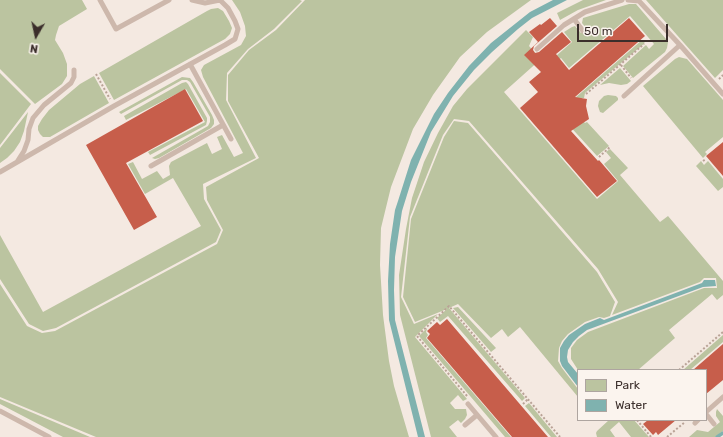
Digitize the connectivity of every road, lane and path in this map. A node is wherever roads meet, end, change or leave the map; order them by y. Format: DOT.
graph roads {
  1 [pos="100,0"];
  2 [pos="170,0"];
  3 [pos="192,0"];
  4 [pos="622,0"];
  5 [pos="628,0"];
  6 [pos="574,19"];
  7 [pos="583,31"];
  8 [pos="644,44"];
  9 [pos="680,45"];
  10 [pos="537,49"];
  11 [pos="190,64"];
  12 [pos="621,65"];
  13 [pos="74,70"];
  14 [pos="96,74"];
  15 [pos="631,78"];
  16 [pos="586,94"];
  17 [pos="723,94"];
  18 [pos="624,96"];
  19 [pos="111,102"];
  20 [pos="223,124"];
  21 [pos="231,139"];
  22 [pos="610,147"];
  23 [pos="599,157"];
  24 [pos="706,159"];
  25 [pos="703,161"];
  26 [pos="17,163"];
  27 [pos="151,166"];
  28 [pos="0,172"];
  29 [pos="723,332"];
  30 [pos="680,369"];
  31 [pos="467,395"];
  32 [pos="723,397"];
  33 [pos="528,399"];
  34 [pos="468,404"];
  35 [pos="524,404"];
  36 [pos="0,411"];
  37 [pos="707,413"];
  38 [pos="477,415"];
  39 [pos="707,415"];
  40 [pos="638,421"];
  41 [pos="685,422"];
  42 [pos="714,424"];
  43 [pos="464,425"];
  44 [pos="42,435"];
  45 [pos="49,437"];
  46 [pos="496,437"];
  47 [pos="560,437"];
  48 [pos="652,437"];
  49 [pos="667,437"];
  1 -- 2 [label="lane"];
  3 -- 11 [label="lane"];
  4 -- 6 [label="lane"];
  5 -- 9 [label="lane"];
  6 -- 7 [label="lane"];
  6 -- 10 [label="lane"];
  8 -- 12 [label="path"];
  9 -- 17 [label="lane"];
  9 -- 18 [label="lane"];
  11 -- 20 [label="lane"];
  11 -- 26 [label="lane"];
  12 -- 15 [label="path"];
  12 -- 16 [label="path"];
  13 -- 26 [label="lane"];
  14 -- 19 [label="path"];
  20 -- 21 [label="lane"];
  20 -- 27 [label="lane"];
  22 -- 23 [label="path"];
  24 -- 25 [label="path"];
  26 -- 28 [label="lane"];
  29 -- 30 [label="path"];
  31 -- 33 [label="path"];
  32 -- 37 [label="lane"];
  33 -- 35 [label="path"];
  33 -- 47 [label="path"];
  34 -- 38 [label="lane"];
  36 -- 44 [label="lane"];
  38 -- 43 [label="lane"];
  38 -- 46 [label="lane"];
  39 -- 42 [label="lane"];
  40 -- 48 [label="path"];
  41 -- 49 [label="path"];
  44 -- 45 [label="lane"];
}
